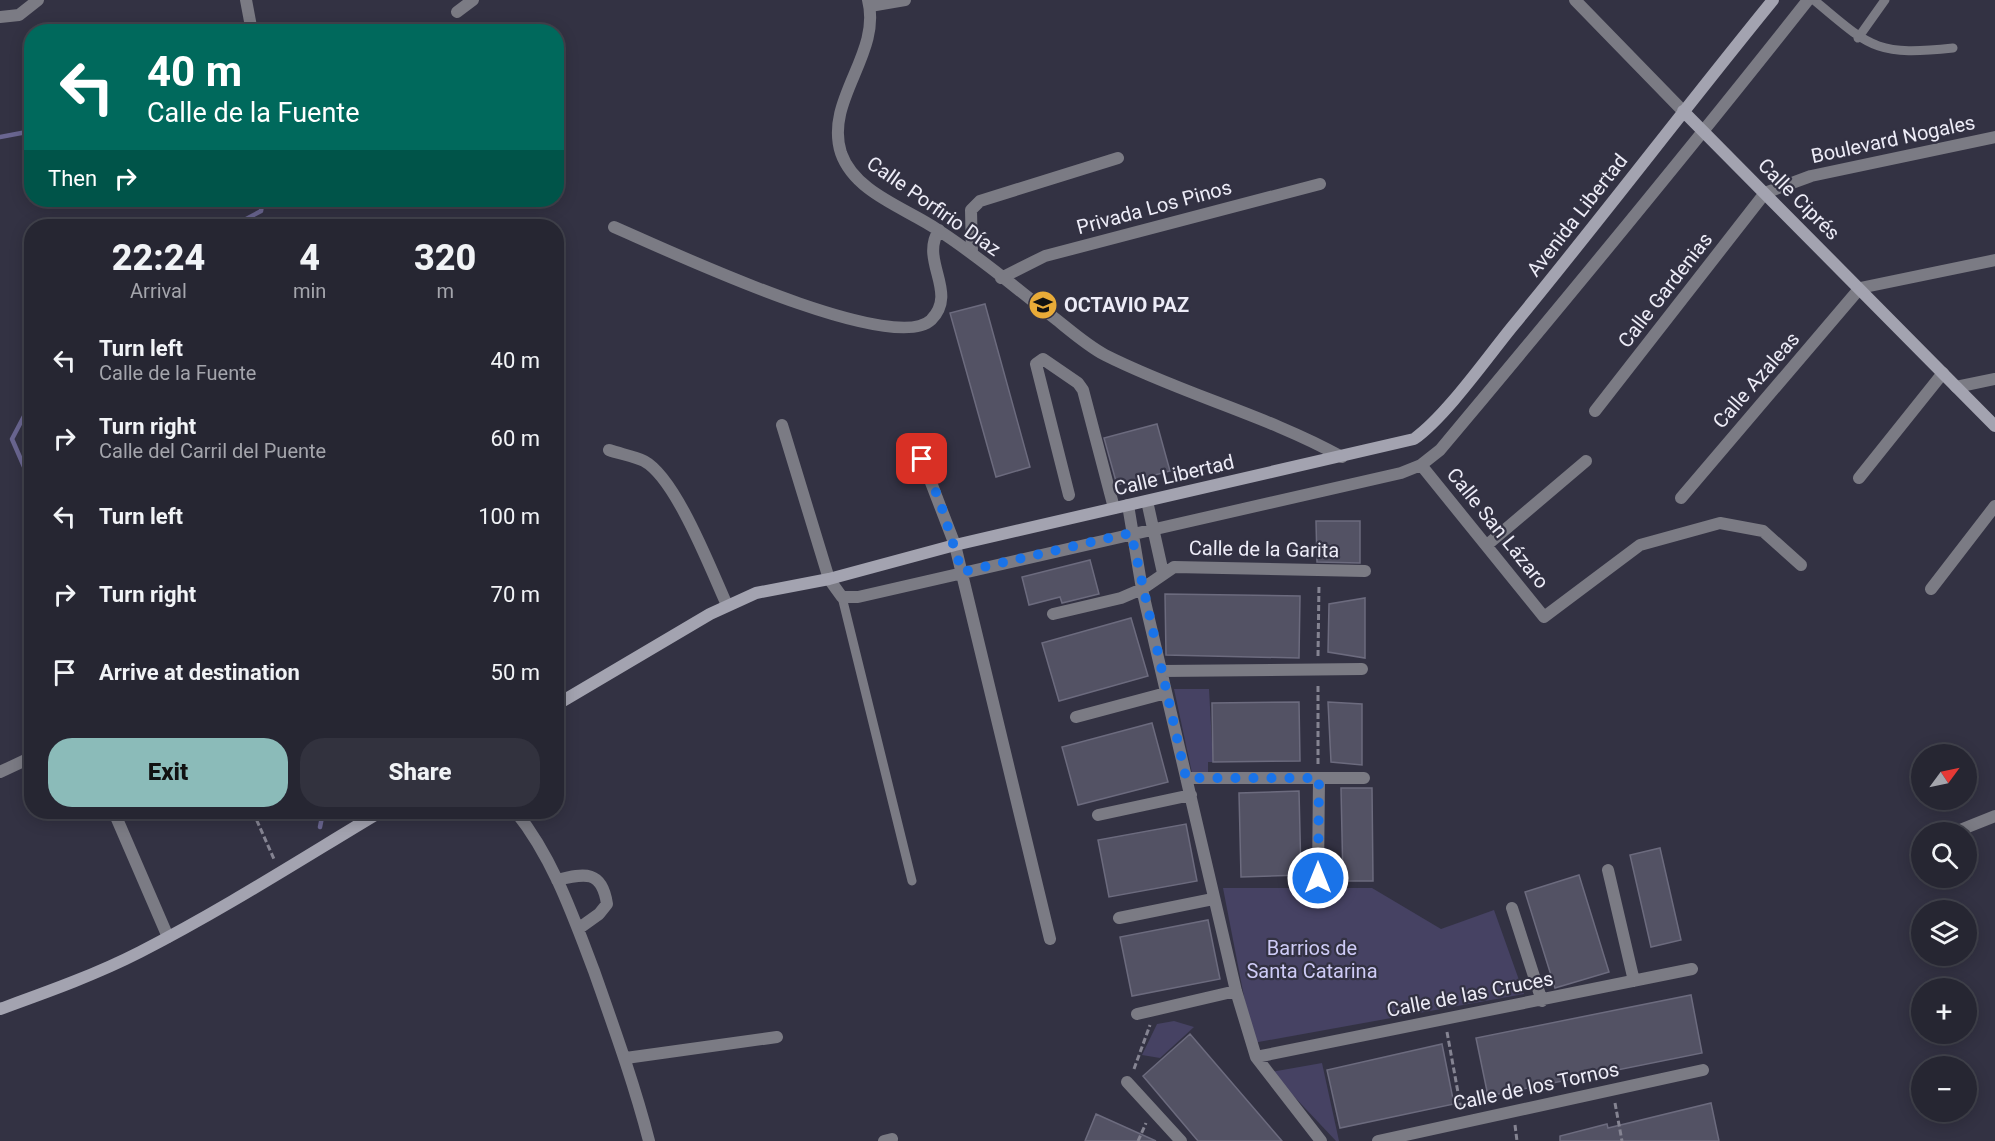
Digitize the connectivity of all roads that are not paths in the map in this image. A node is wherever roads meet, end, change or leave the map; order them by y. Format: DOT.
graph roads {
  1 [pos="246,0"];
  2 [pos="473,0"];
  3 [pos="905,0"];
  4 [pos="1575,0"];
  5 [pos="1773,0"];
  6 [pos="1808,0"];
  7 [pos="1814,0"];
  8 [pos="1885,0"];
  9 [pos="869,3"];
  10 [pos="34,4"];
  11 [pos="457,12"];
  12 [pos="0,17"];
  13 [pos="250,24"];
  14 [pos="1858,38"];
  15 [pos="1953,48"];
  16 [pos="1683,111"];
  17 [pos="1704,133"];
  18 [pos="1995,137"];
  19 [pos="1118,158"];
  20 [pos="1320,184"];
  21 [pos="1765,193"];
  22 [pos="614,227"];
  23 [pos="939,230"];
  24 [pos="972,254"];
  25 [pos="1995,260"];
  26 [pos="1001,278"];
  27 [pos="1860,288"];
  28 [pos="1943,373"];
  29 [pos="1995,379"];
  30 [pos="1956,387"];
  31 [pos="1595,411"];
  32 [pos="782,425"];
  33 [pos="1995,426"];
  34 [pos="1403,443"];
  35 [pos="609,450"];
  36 [pos="1342,457"];
  37 [pos="922,459"];
  38 [pos="1586,460"];
  39 [pos="1421,465"];
  40 [pos="1859,478"];
  41 [pos="1069,495"];
  42 [pos="1681,498"];
  43 [pos="1147,501"];
  44 [pos="1128,505"];
  45 [pos="1995,506"];
  46 [pos="1114,508"];
  47 [pos="1153,528"];
  48 [pos="1131,533"];
  49 [pos="1487,545"];
  50 [pos="955,546"];
  51 [pos="1801,565"];
  52 [pos="1365,571"];
  53 [pos="962,572"];
  54 [pos="1163,573"];
  55 [pos="829,579"];
  56 [pos="1142,589"];
  57 [pos="1931,589"];
  58 [pos="842,597"];
  59 [pos="727,604"];
  60 [pos="1053,614"];
  61 [pos="1362,669"];
  62 [pos="1162,671"];
  63 [pos="1166,693"];
  64 [pos="564,700"];
  65 [pos="1076,717"];
  66 [pos="24,761"];
  67 [pos="0,772"];
  68 [pos="1186,778"];
  69 [pos="1319,778"];
  70 [pos="1364,778"];
  71 [pos="1191,795"];
  72 [pos="1098,815"];
  73 [pos="1995,816"];
  74 [pos="117,819"];
  75 [pos="369,819"];
  76 [pos="520,819"];
  77 [pos="1977,823"];
  78 [pos="1608,870"];
  79 [pos="1318,878"];
  80 [pos="557,880"];
  81 [pos="912,881"];
  82 [pos="1214,899"];
  83 [pos="1512,909"];
  84 [pos="1119,918"];
  85 [pos="578,929"];
  86 [pos="168,937"];
  87 [pos="1050,939"];
  88 [pos="1692,969"];
  89 [pos="1634,981"];
  90 [pos="1236,992"];
  91 [pos="1542,1001"];
  92 [pos="0,1009"];
  93 [pos="1137,1014"];
  94 [pos="777,1036"];
  95 [pos="1256,1057"];
  96 [pos="626,1058"];
  97 [pos="1703,1070"];
  98 [pos="1127,1082"];
  99 [pos="650,1141"];
  100 [pos="1182,1141"];
  101 [pos="1322,1141"];
  102 [pos="1378,1141"];
  1 -- 13 [label="street"];
  2 -- 11 [label="street"];
  3 -- 9 [label="street"];
  4 -- 16 [label="street, Calle Ciprés"];
  5 -- 16 [label="main road, Avenida Libertad"];
  6 -- 17 [label="street"];
  7 -- 14 [label="lane"];
  8 -- 14 [label="lane"];
  9 -- 23 [label="street, Calle Porfirio Díaz"];
  10 -- 12 [label="street"];
  14 -- 15 [label="lane"];
  16 -- 17 [label="main road, Calle Ciprés"];
  16 -- 34 [label="main road, Avenida Libertad"];
  17 -- 21 [label="main road, Calle Ciprés"];
  17 -- 39 [label="street"];
  18 -- 21 [label="street, Boulevard Nogales"];
  19 -- 24 [label="street"];
  20 -- 26 [label="street, Privada Los Pinos"];
  21 -- 27 [label="main road, Calle Ciprés"];
  21 -- 31 [label="street, Calle Gardenias"];
  22 -- 23 [label="street"];
  23 -- 24 [label="street, Calle Porfirio Díaz"];
  24 -- 26 [label="street, Calle Porfirio Díaz"];
  25 -- 27 [label="street"];
  26 -- 36 [label="street, Calle Porfirio Díaz"];
  27 -- 28 [label="main road, Calle Ciprés"];
  27 -- 42 [label="street, Calle Azaleas"];
  28 -- 30 [label="main road, Calle Ciprés"];
  28 -- 40 [label="street"];
  29 -- 30 [label="street"];
  30 -- 33 [label="main road, Calle Ciprés"];
  32 -- 55 [label="street"];
  34 -- 36 [label="main road, Calle Libertad"];
  35 -- 59 [label="street"];
  36 -- 43 [label="main road, Calle Libertad"];
  37 -- 50 [label="street"];
  38 -- 49 [label="street"];
  39 -- 47 [label="street"];
  39 -- 49 [label="street, Calle San Lázaro"];
  41 -- 46 [label="street"];
  43 -- 44 [label="main road, Calle Libertad"];
  43 -- 47 [label="street"];
  44 -- 46 [label="main road, Calle Libertad"];
  44 -- 48 [label="street"];
  45 -- 57 [label="street"];
  46 -- 50 [label="main road, Calle Libertad"];
  47 -- 48 [label="street"];
  47 -- 54 [label="street"];
  48 -- 53 [label="street"];
  48 -- 56 [label="street"];
  49 -- 51 [label="street, Calle San Lázaro"];
  50 -- 53 [label="street"];
  50 -- 55 [label="main road, Calle Libertad"];
  52 -- 54 [label="street, Calle de la Garita"];
  53 -- 58 [label="street"];
  53 -- 87 [label="street"];
  54 -- 56 [label="street"];
  55 -- 58 [label="street"];
  55 -- 59 [label="main road, Calle Libertad"];
  56 -- 60 [label="street"];
  56 -- 62 [label="street"];
  58 -- 81 [label="lane"];
  59 -- 64 [label="main road, Calle Libertad"];
  61 -- 62 [label="street"];
  62 -- 63 [label="street"];
  63 -- 65 [label="street"];
  63 -- 68 [label="street"];
  66 -- 67 [label="street"];
  68 -- 69 [label="street"];
  68 -- 71 [label="street"];
  69 -- 70 [label="street"];
  69 -- 79 [label="street"];
  71 -- 72 [label="street"];
  71 -- 82 [label="street"];
  73 -- 77 [label="street"];
  74 -- 86 [label="street"];
  75 -- 86 [label="main road"];
  76 -- 80 [label="street"];
  78 -- 89 [label="street"];
  80 -- 85 [label="street"];
  80 -- 85 [label="street"];
  82 -- 84 [label="street"];
  82 -- 90 [label="street"];
  83 -- 91 [label="street"];
  85 -- 96 [label="street"];
  86 -- 92 [label="main road"];
  88 -- 89 [label="street, Calle de las Cruces"];
  89 -- 91 [label="street, Calle de las Cruces"];
  90 -- 93 [label="street"];
  90 -- 95 [label="street"];
  91 -- 95 [label="street, Calle de las Cruces"];
  94 -- 96 [label="street"];
  95 -- 101 [label="street"];
  96 -- 99 [label="street"];
  97 -- 102 [label="street, Calle de los Tornos"];
  98 -- 100 [label="street"];
}
